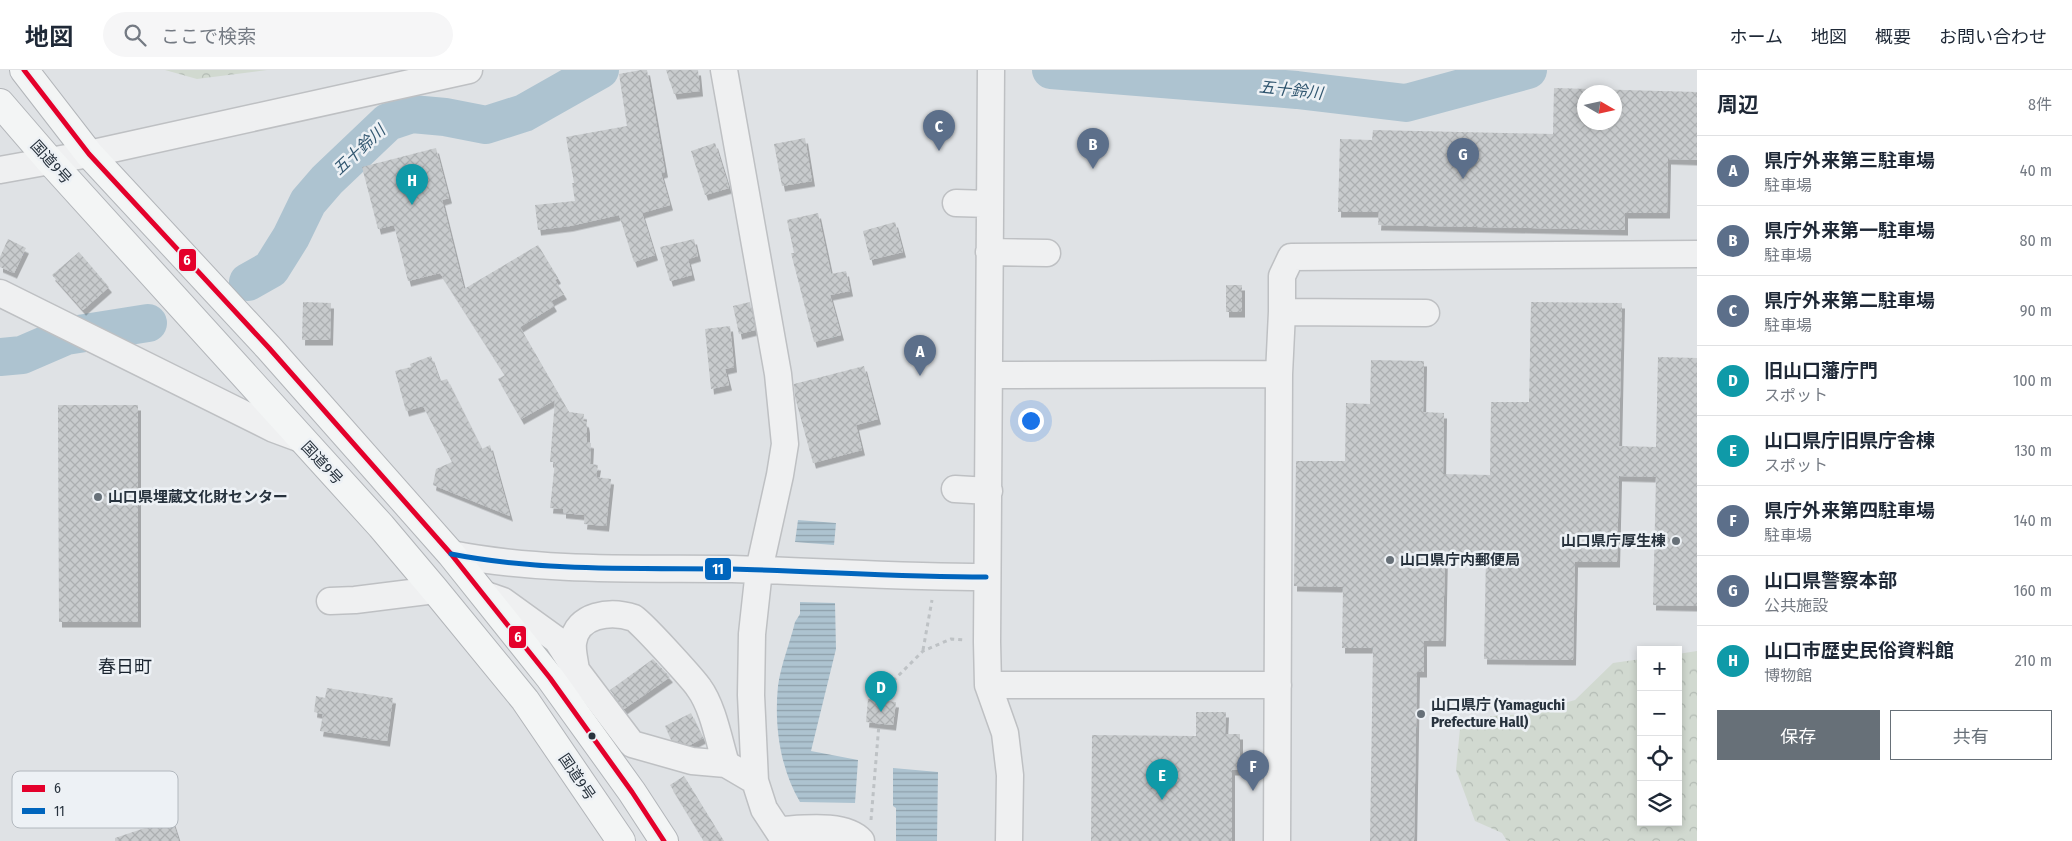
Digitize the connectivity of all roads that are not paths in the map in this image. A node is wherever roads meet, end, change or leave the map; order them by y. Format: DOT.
graph roads {
  1 [pos="24,70"];
  2 [pos="469,70"];
  3 [pos="724,70"];
  4 [pos="991,70"];
  5 [pos="0,103"];
  6 [pos="89,154"];
  7 [pos="50,161"];
  8 [pos="0,170"];
  9 [pos="956,202"];
  10 [pos="990,204"];
  11 [pos="989,252"];
  12 [pos="1046,253"];
  13 [pos="1697,254"];
  14 [pos="0,293"];
  15 [pos="1282,312"];
  16 [pos="1426,313"];
  17 [pos="1280,374"];
  18 [pos="989,375"];
  19 [pos="301,439"];
  20 [pos="955,488"];
  21 [pos="989,491"];
  22 [pos="451,554"];
  23 [pos="759,570"];
  24 [pos="986,577"];
  25 [pos="435,590"];
  26 [pos="483,594"];
  27 [pos="330,601"];
  28 [pos="576,670"];
  29 [pos="988,685"];
  30 [pos="1278,686"];
  31 [pos="726,764"];
  32 [pos="755,782"];
  33 [pos="866,834"];
  34 [pos="782,835"];
  35 [pos="621,841"];
  36 [pos="664,841"];
  37 [pos="1009,841"];
  38 [pos="1277,841"];
  1 -- 6 [label="highway"];
  2 -- 6 [label="street"];
  3 -- 23 [label="street"];
  4 -- 10 [label="street"];
  5 -- 7 [label="highway, 国道9号"];
  6 -- 7 [label="street"];
  6 -- 22 [label="highway"];
  7 -- 8 [label="street"];
  7 -- 19 [label="highway, 国道9号"];
  9 -- 10 [label="street"];
  10 -- 11 [label="street"];
  11 -- 12 [label="street"];
  11 -- 18 [label="street"];
  13 -- 15 [label="street"];
  14 -- 19 [label="street"];
  15 -- 16 [label="street"];
  15 -- 17 [label="street"];
  17 -- 18 [label="street"];
  17 -- 30 [label="street"];
  18 -- 21 [label="street"];
  19 -- 25 [label="highway, 国道9号"];
  20 -- 21 [label="street"];
  21 -- 24 [label="street"];
  22 -- 23 [label="street"];
  22 -- 26 [label="highway"];
  23 -- 24 [label="street"];
  23 -- 32 [label="street"];
  24 -- 29 [label="street"];
  25 -- 27 [label="street"];
  25 -- 35 [label="highway, 国道9号"];
  26 -- 28 [label="street"];
  26 -- 36 [label="highway"];
  28 -- 31 [label="street"];
  28 -- 31 [label="street"];
  29 -- 30 [label="street"];
  29 -- 37 [label="street"];
  30 -- 38 [label="street"];
  31 -- 32 [label="street"];
  32 -- 34 [label="street"];
  33 -- 34 [label="street"];
}
